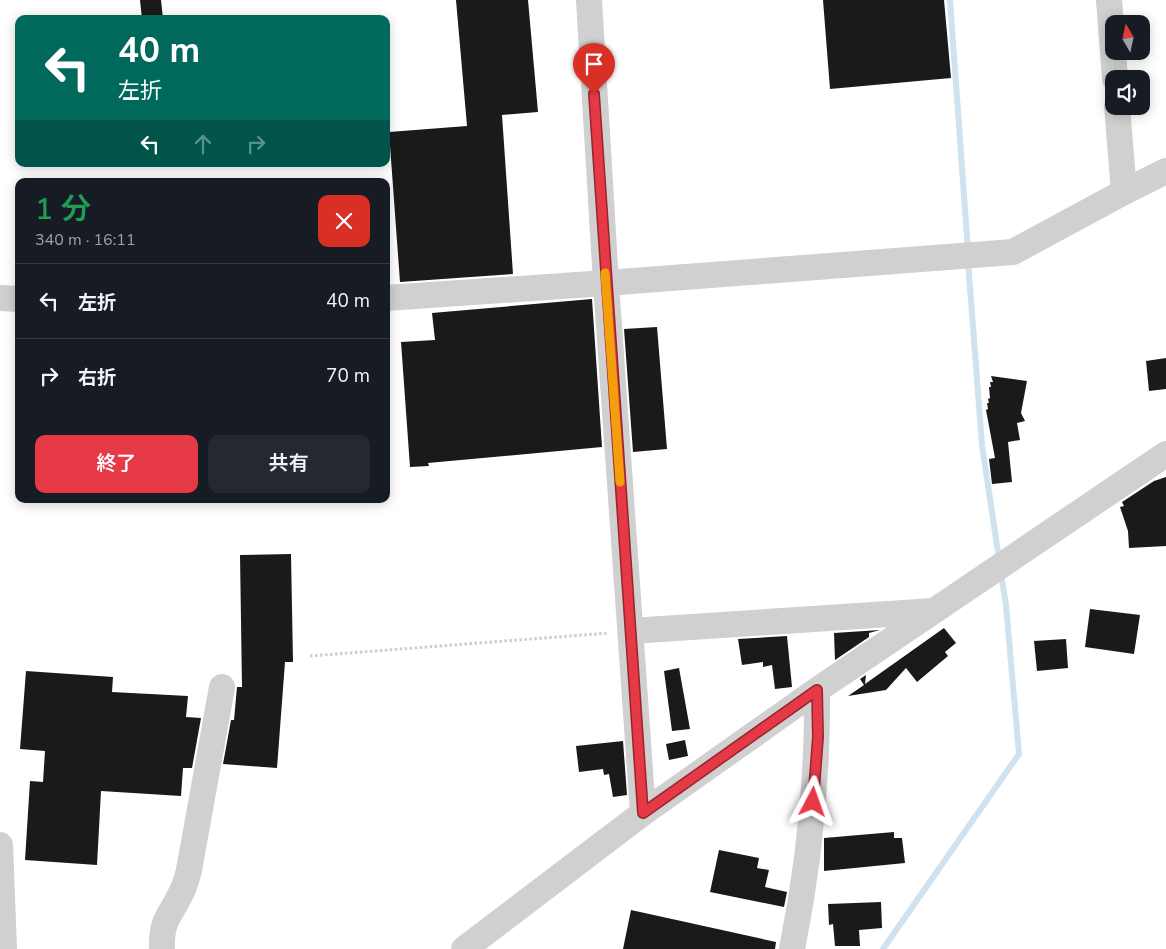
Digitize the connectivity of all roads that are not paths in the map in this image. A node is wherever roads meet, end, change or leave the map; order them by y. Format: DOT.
graph roads {
  1 [pos="589,0"];
  2 [pos="1109,0"];
  3 [pos="1114,70"];
  4 [pos="1118,115"];
  5 [pos="1166,171"];
  6 [pos="1124,192"];
  7 [pos="606,283"];
  8 [pos="0,298"];
  9 [pos="390,298"];
  10 [pos="15,299"];
  11 [pos="1166,454"];
  12 [pos="935,611"];
  13 [pos="631,631"];
  14 [pos="222,687"];
  15 [pos="817,690"];
  16 [pos="643,813"];
  17 [pos="0,845"];
  18 [pos="4,949"];
  19 [pos="162,949"];
  20 [pos="464,949"];
  21 [pos="792,949"];
  1 -- 7 [label="street"];
  2 -- 3 [label="street"];
  4 -- 6 [label="street"];
  5 -- 6 [label="street"];
  6 -- 7 [label="street"];
  7 -- 9 [label="street"];
  7 -- 13 [label="street"];
  8 -- 10 [label="street"];
  11 -- 12 [label="street"];
  12 -- 13 [label="street"];
  12 -- 15 [label="street"];
  13 -- 16 [label="street"];
  14 -- 19 [label="street"];
  15 -- 16 [label="street"];
  15 -- 21 [label="street"];
  16 -- 20 [label="street"];
  17 -- 18 [label="street"];
}
